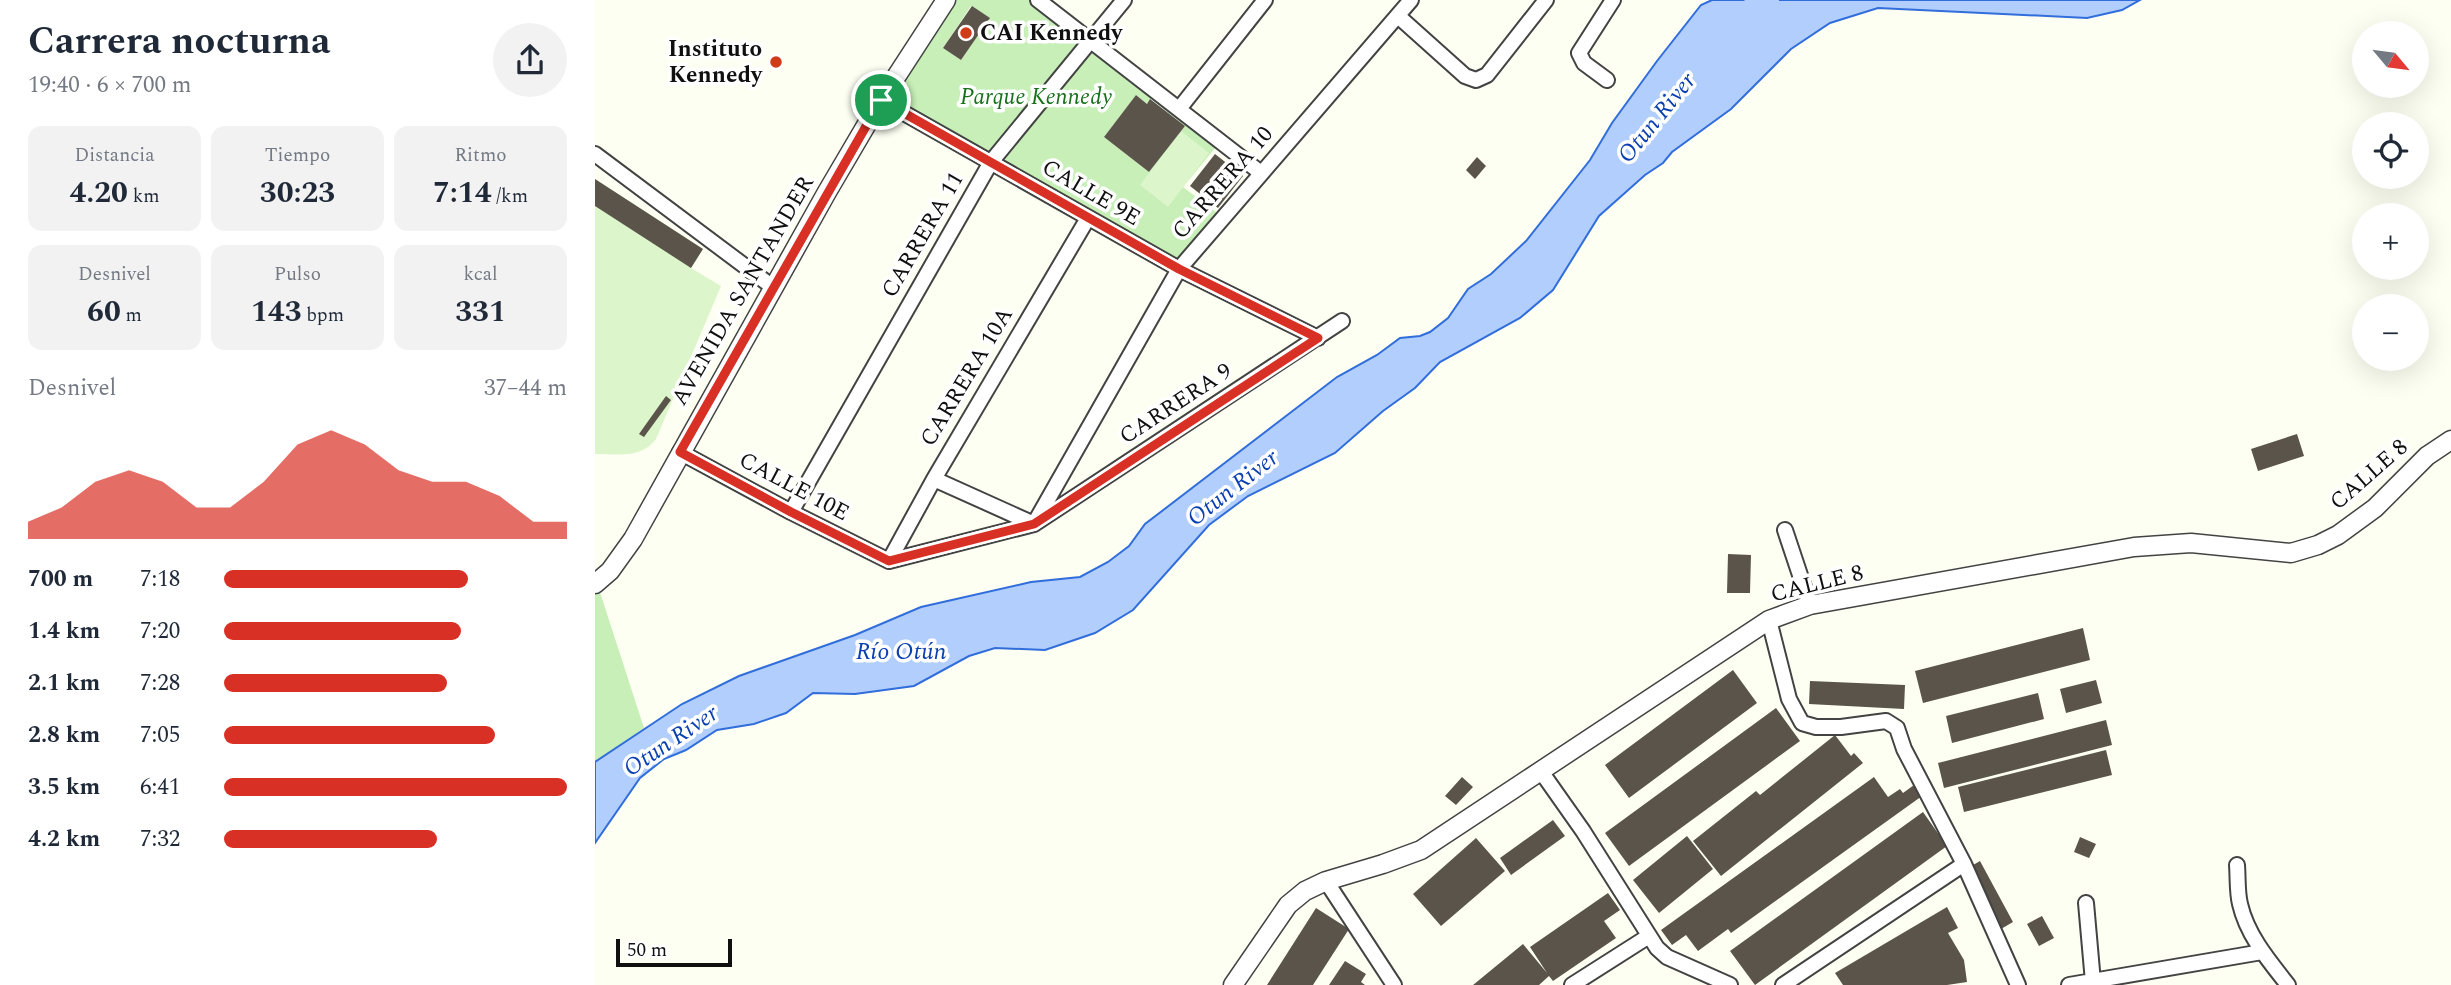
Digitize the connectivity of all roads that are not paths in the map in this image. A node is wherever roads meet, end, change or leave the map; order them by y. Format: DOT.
graph roads {
  1 [pos="939,0"];
  2 [pos="946,0"];
  3 [pos="1038,0"];
  4 [pos="1124,0"];
  5 [pos="1265,0"];
  6 [pos="1411,0"];
  7 [pos="1546,0"];
  8 [pos="1613,0"];
  9 [pos="1398,16"];
  10 [pos="931,21"];
  11 [pos="1092,41"];
  12 [pos="1607,80"];
  13 [pos="881,100"];
  14 [pos="1179,109"];
  15 [pos="595,154"];
  16 [pos="991,162"];
  17 [pos="1261,173"];
  18 [pos="1088,218"];
  19 [pos="1179,269"];
  20 [pos="774,288"];
  21 [pos="1342,321"];
  22 [pos="1318,338"];
  23 [pos="2451,440"];
  24 [pos="680,452"];
  25 [pos="934,479"];
  26 [pos="791,512"];
  27 [pos="1034,524"];
  28 [pos="1785,530"];
  29 [pos="889,561"];
  30 [pos="596,583"];
  31 [pos="1810,605"];
  32 [pos="1769,620"];
  33 [pos="1540,770"];
  34 [pos="1964,864"];
  35 [pos="2237,865"];
  36 [pos="1327,881"];
  37 [pos="2086,903"];
  38 [pos="1649,936"];
  39 [pos="2262,952"];
  40 [pos="2093,982"];
  41 [pos="1233,985"];
  42 [pos="1394,985"];
  43 [pos="1572,985"];
  44 [pos="1730,985"];
  45 [pos="1783,985"];
  46 [pos="2018,985"];
  47 [pos="2069,985"];
  48 [pos="2288,985"];
  1 -- 10 [label="street, AVENIDA SANTANDER"];
  2 -- 10 [label="street, AVENIDA SANTANDER"];
  3 -- 11 [label="street"];
  4 -- 11 [label="street, CARRERA 11"];
  5 -- 14 [label="street"];
  6 -- 9 [label="street, CARRERA 10"];
  7 -- 9 [label="street"];
  8 -- 12 [label="street"];
  9 -- 17 [label="street, CARRERA 10"];
  10 -- 13 [label="street, AVENIDA SANTANDER"];
  11 -- 14 [label="street"];
  11 -- 16 [label="street, CARRERA 11"];
  13 -- 16 [label="street, CALLE 9E"];
  13 -- 20 [label="street, AVENIDA SANTANDER"];
  14 -- 17 [label="street"];
  15 -- 20 [label="street"];
  16 -- 18 [label="street, CALLE 9E"];
  16 -- 26 [label="street, CARRERA 11"];
  17 -- 19 [label="street, CARRERA 10"];
  18 -- 19 [label="street, CALLE 9E"];
  18 -- 25 [label="street, CARRERA 10A"];
  19 -- 22 [label="street, CALLE 9E"];
  19 -- 27 [label="street, CARRERA 10"];
  20 -- 24 [label="street, AVENIDA SANTANDER"];
  21 -- 22 [label="street, CARRERA 9"];
  22 -- 27 [label="street, CARRERA 9"];
  23 -- 31 [label="street, CALLE 8"];
  24 -- 26 [label="street, CALLE 10E"];
  24 -- 30 [label="street, AVENIDA SANTANDER"];
  25 -- 27 [label="street"];
  25 -- 29 [label="street, CARRERA 10A"];
  26 -- 29 [label="street, CALLE 10E"];
  27 -- 29 [label="street, CARRERA 9"];
  28 -- 31 [label="street"];
  31 -- 32 [label="street, CALLE 8"];
  32 -- 33 [label="street, CALLE 8"];
  32 -- 34 [label="street"];
  33 -- 36 [label="street, CALLE 8"];
  33 -- 38 [label="street"];
  34 -- 45 [label="street"];
  34 -- 46 [label="street"];
  35 -- 39 [label="street"];
  36 -- 41 [label="street, CALLE 8"];
  36 -- 42 [label="street"];
  37 -- 40 [label="street"];
  38 -- 43 [label="street"];
  38 -- 44 [label="street"];
  39 -- 40 [label="street"];
  39 -- 48 [label="street"];
  40 -- 47 [label="street"];
}
